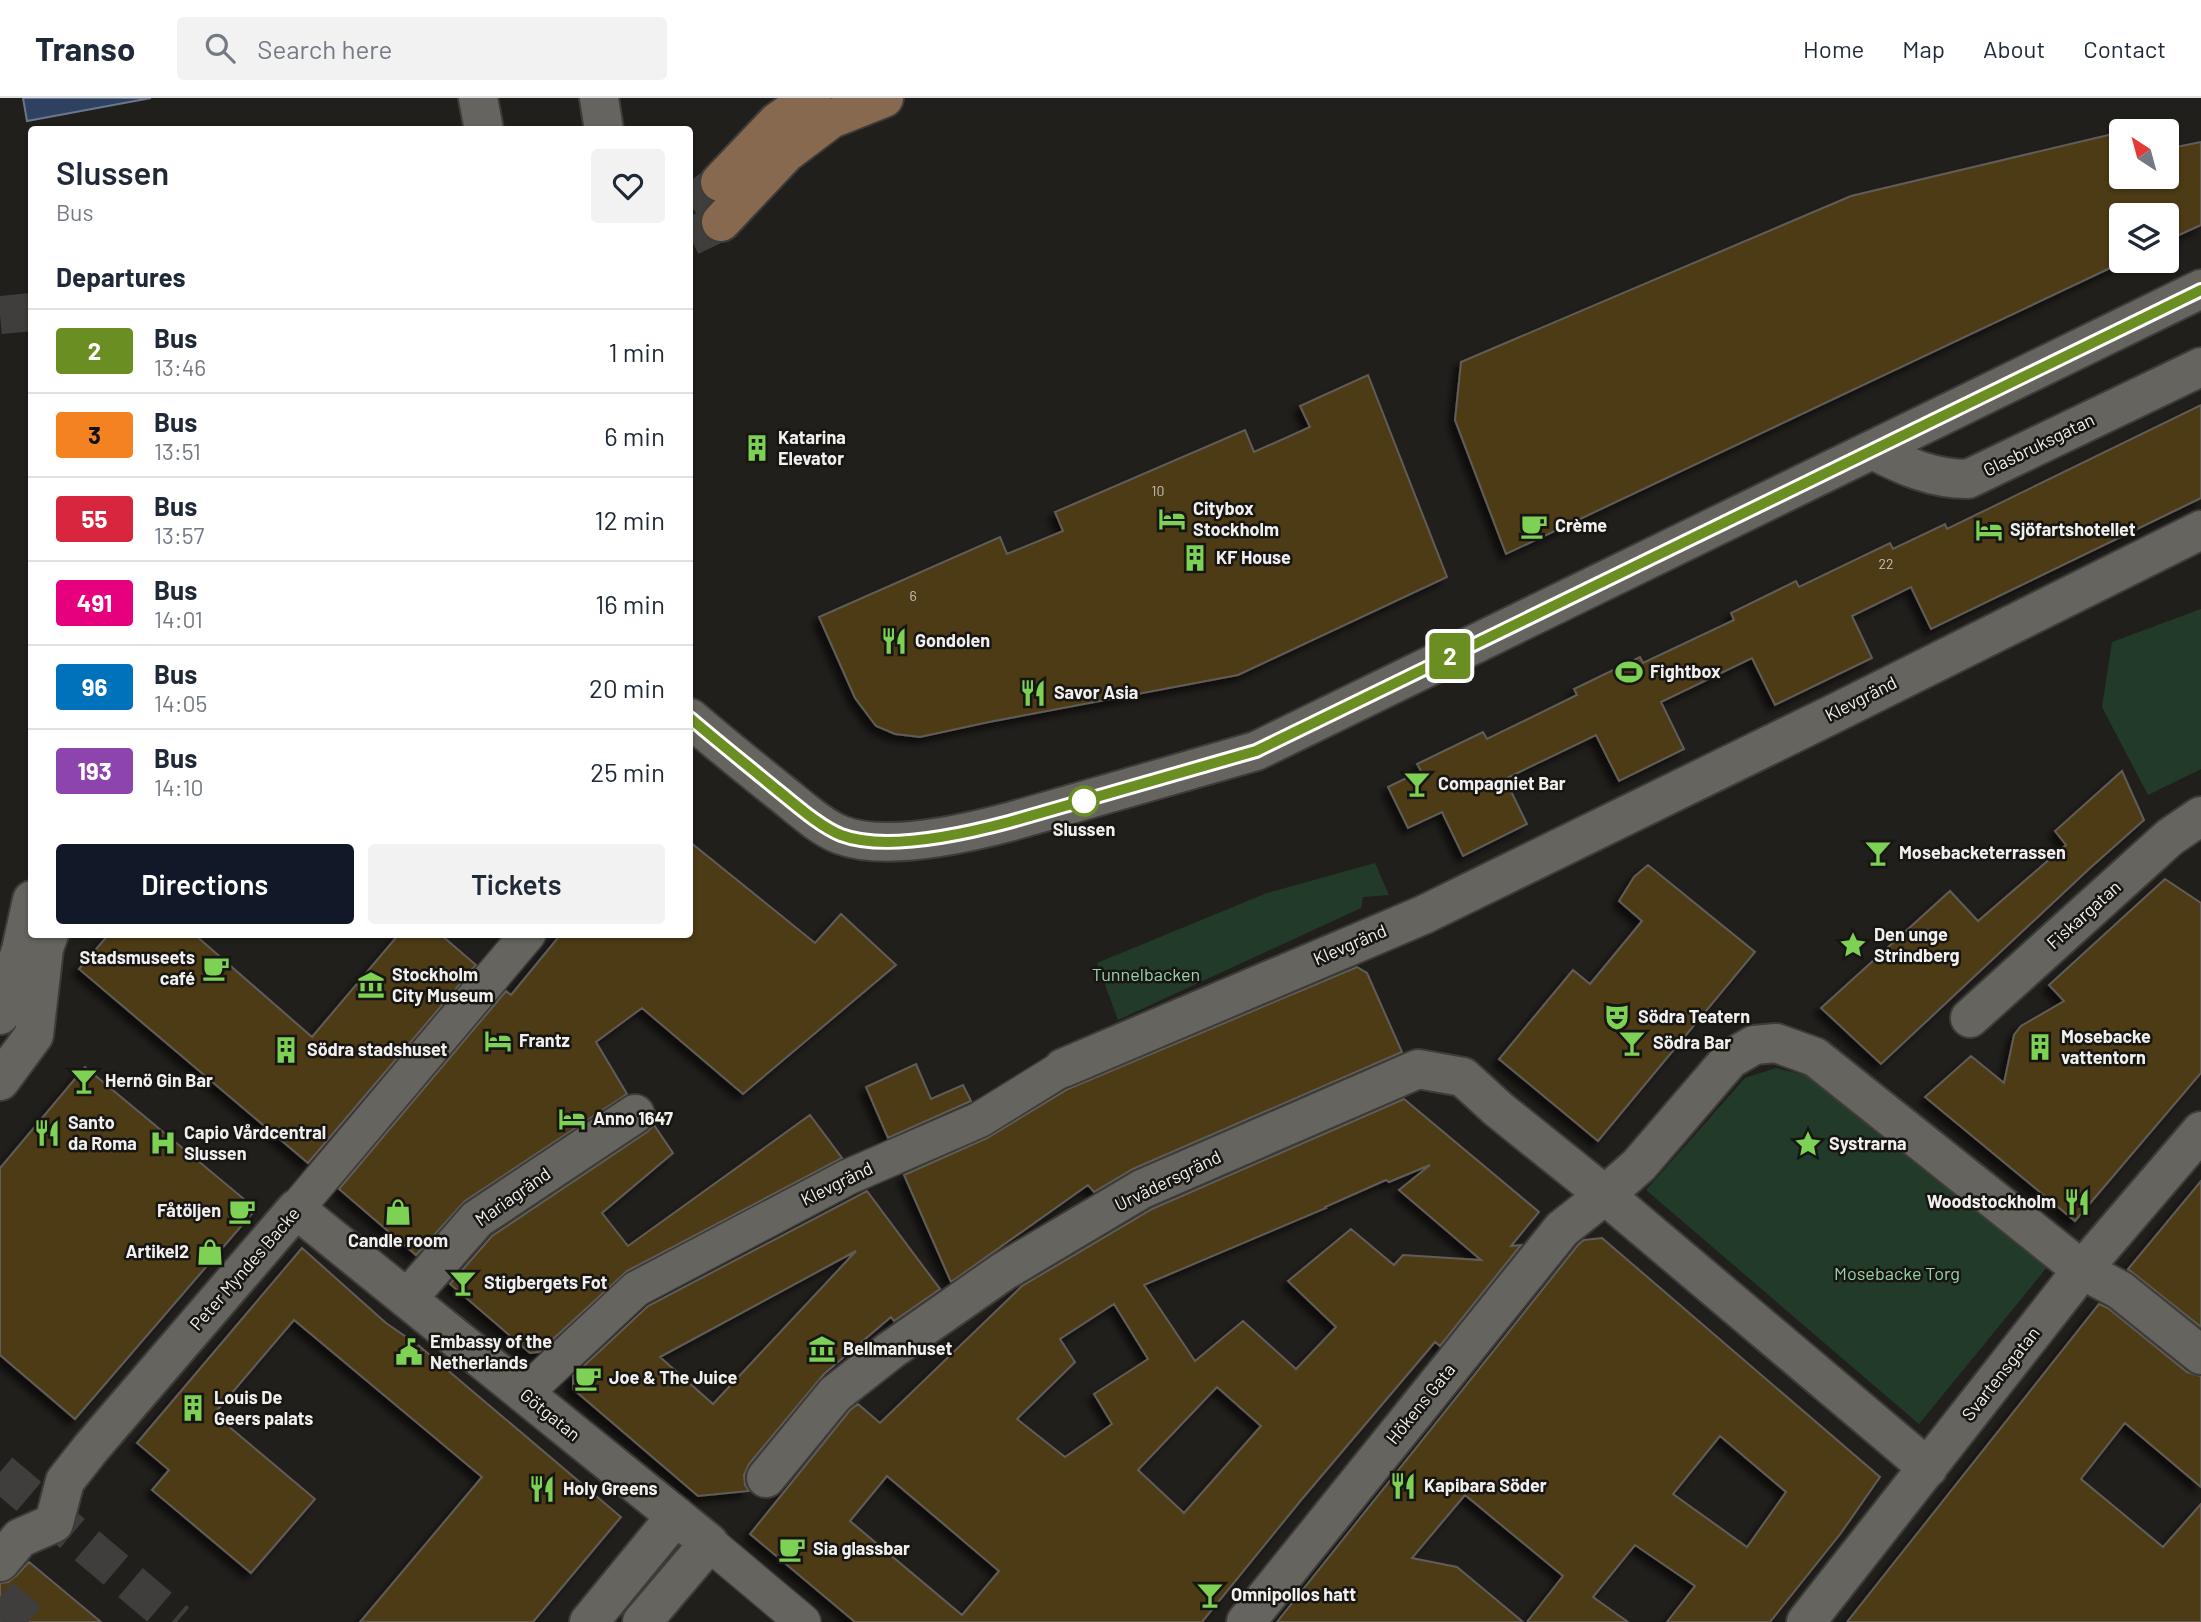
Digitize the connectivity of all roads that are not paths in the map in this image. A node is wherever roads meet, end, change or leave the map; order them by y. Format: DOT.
graph roads {
  1 [pos="478,98"];
  2 [pos="599,98"];
  3 [pos="811,98"];
  4 [pos="884,98"];
  5 [pos="483,126"];
  6 [pos="603,126"];
  7 [pos="720,182"];
  8 [pos="720,222"];
  9 [pos="2201,289"];
  10 [pos="2201,367"];
  11 [pos="1873,450"];
  12 [pos="2201,530"];
  13 [pos="693,720"];
  14 [pos="2201,816"];
  15 [pos="522,938"];
  16 [pos="35,942"];
  17 [pos="0,1015"];
  18 [pos="1970,1018"];
  19 [pos="1063,1068"];
  20 [pos="0,1081"];
  21 [pos="635,1114"];
  22 [pos="2201,1131"];
  23 [pos="1605,1195"];
  24 [pos="296,1209"];
  25 [pos="2082,1270"];
  26 [pos="407,1299"];
  27 [pos="2201,1355"];
  28 [pos="524,1394"];
  29 [pos="1928,1468"];
  30 [pos="766,1478"];
  31 [pos="676,1516"];
  32 [pos="709,1543"];
  33 [pos="0,1562"];
  34 [pos="589,1622"];
  35 [pos="642,1622"];
  36 [pos="803,1622"];
  37 [pos="1246,1622"];
  38 [pos="1806,1622"];
  1 -- 5 [label="street"];
  2 -- 6 [label="street"];
  3 -- 7 [label="main road"];
  4 -- 8 [label="main road"];
  9 -- 11 [label="street"];
  10 -- 11 [label="street, Glasbruksgatan"];
  11 -- 13 [label="street"];
  12 -- 19 [label="street, Klevgränd"];
  14 -- 18 [label="street, Fiskargatan"];
  15 -- 24 [label="street, Peter Myndes Backe"];
  16 -- 17 [label="street"];
  16 -- 20 [label="street"];
  19 -- 28 [label="street, Klevgränd"];
  21 -- 26 [label="street, Mariagränd"];
  22 -- 25 [label="street, Svartensgatan"];
  23 -- 25 [label="street"];
  23 -- 29 [label="street"];
  23 -- 30 [label="street, Urvädersgränd"];
  23 -- 37 [label="street, Hökens Gata"];
  24 -- 26 [label="street, Götgatan"];
  24 -- 33 [label="street, Peter Myndes Backe"];
  25 -- 27 [label="street"];
  25 -- 29 [label="street, Svartensgatan"];
  26 -- 28 [label="street, Götgatan"];
  28 -- 31 [label="street, Götgatan"];
  29 -- 38 [label="street, Svartensgatan"];
  31 -- 32 [label="street, Götgatan"];
  31 -- 34 [label="street"];
  32 -- 35 [label="street"];
  32 -- 36 [label="street, Götgatan"];
}
